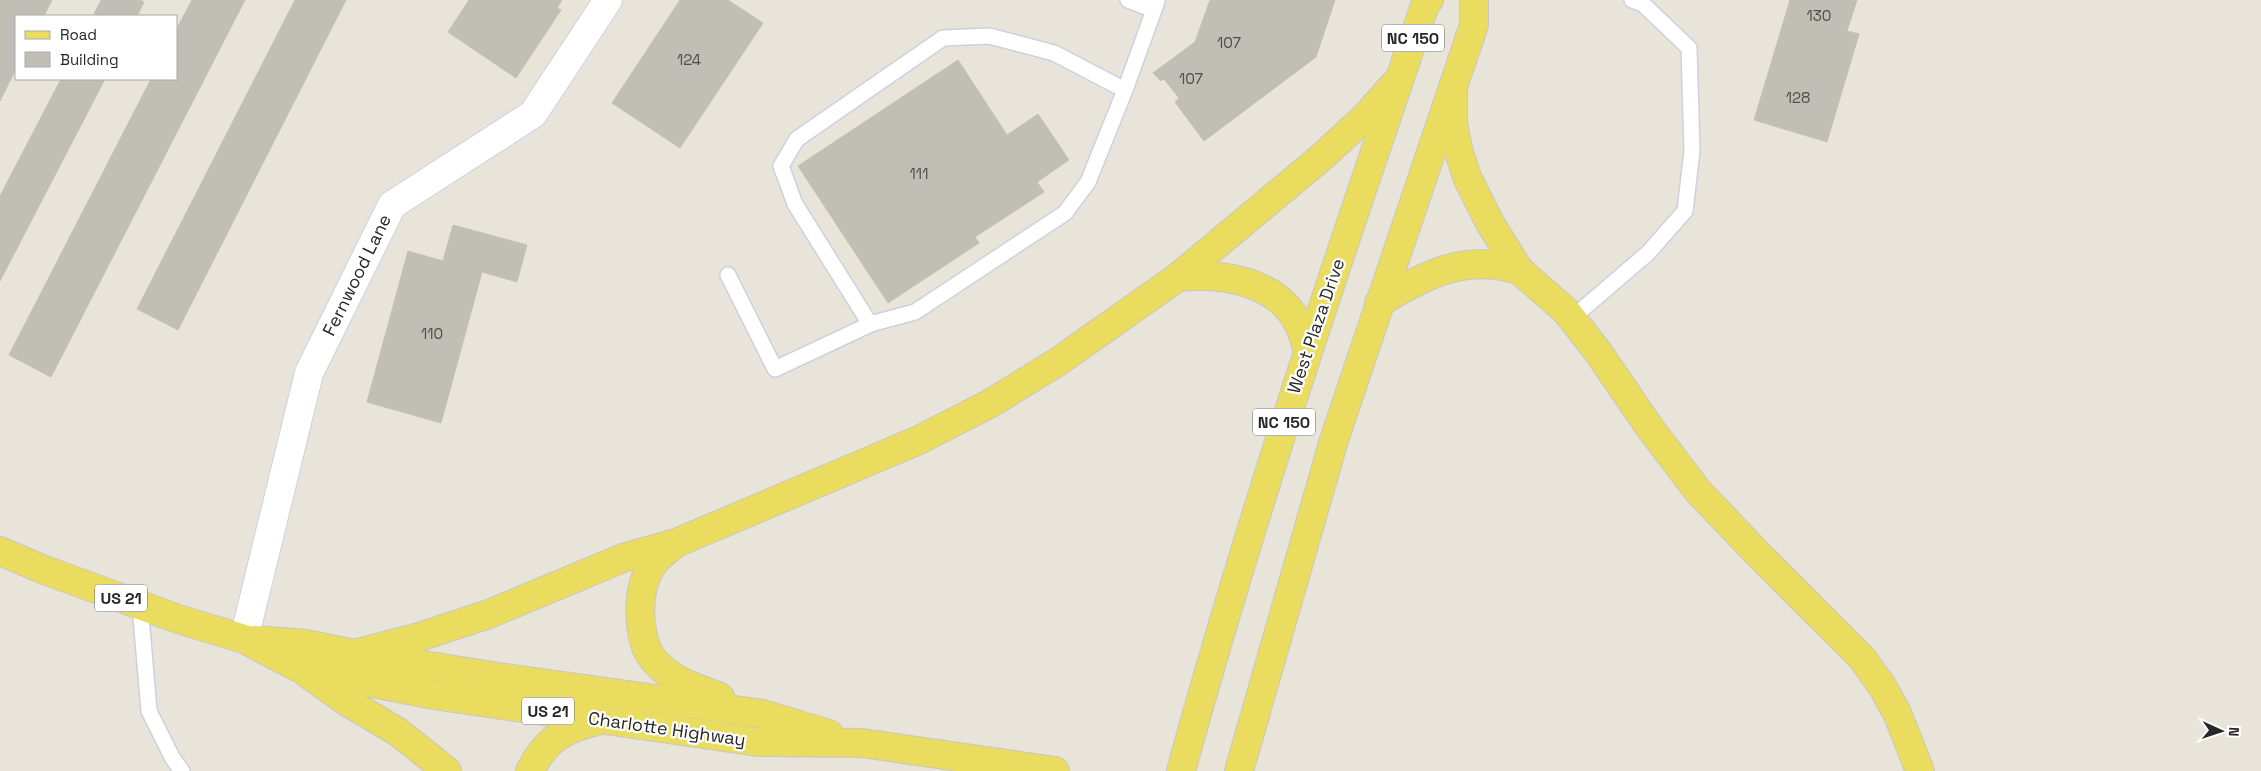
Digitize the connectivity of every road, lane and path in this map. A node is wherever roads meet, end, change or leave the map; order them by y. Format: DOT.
graph roads {
  1 [pos="608,0"];
  2 [pos="1128,0"];
  3 [pos="1429,0"];
  4 [pos="1474,0"];
  5 [pos="1632,0"];
  6 [pos="1155,5"];
  7 [pos="1400,78"];
  8 [pos="1453,89"];
  9 [pos="1125,90"];
  10 [pos="1520,270"];
  11 [pos="728,275"];
  12 [pos="1178,277"];
  13 [pos="1379,303"];
  14 [pos="1571,319"];
  15 [pos="873,323"];
  16 [pos="1308,350"];
  17 [pos="676,544"];
  18 [pos="0,551"];
  19 [pos="140,605"];
  20 [pos="244,639"];
  21 [pos="354,654"];
  22 [pos="301,669"];
  23 [pos="763,714"];
  24 [pos="603,719"];
  25 [pos="862,743"];
  26 [pos="1916,769"];
  27 [pos="182,771"];
  28 [pos="447,771"];
  29 [pos="530,771"];
  30 [pos="1054,771"];
  31 [pos="1181,771"];
  32 [pos="1239,771"];
  1 -- 20 [label="street, Fernwood Lane"];
  2 -- 6 [label="lane"];
  3 -- 7 [label="main road, West Plaza Drive / NC 150"];
  4 -- 8 [label="main road, NC 150"];
  5 -- 14 [label="lane"];
  6 -- 9 [label="lane"];
  7 -- 12 [label="main road"];
  7 -- 16 [label="main road, West Plaza Drive / NC 150"];
  8 -- 10 [label="main road"];
  8 -- 13 [label="main road, NC 150"];
  9 -- 15 [label="lane"];
  9 -- 15 [label="lane"];
  10 -- 13 [label="main road"];
  10 -- 14 [label="main road"];
  11 -- 15 [label="lane"];
  12 -- 16 [label="main road"];
  12 -- 17 [label="main road"];
  13 -- 32 [label="main road, NC 150"];
  14 -- 26 [label="main road"];
  16 -- 31 [label="main road, West Plaza Drive / NC 150"];
  17 -- 21 [label="main road"];
  17 -- 23 [label="main road"];
  18 -- 19 [label="main road, Charlotte Highway / US 21"];
  19 -- 20 [label="main road, Charlotte Highway / US 21"];
  19 -- 27 [label="lane"];
  20 -- 21 [label="main road, Charlotte Highway / US 21"];
  20 -- 22 [label="main road, Charlotte Highway / US 21"];
  21 -- 23 [label="main road, Charlotte Highway / US 21"];
  22 -- 24 [label="main road, Charlotte Highway / US 21"];
  22 -- 28 [label="main road"];
  23 -- 25 [label="main road, Charlotte Highway / US 21"];
  24 -- 25 [label="main road, Charlotte Highway / US 21"];
  24 -- 29 [label="main road"];
  25 -- 30 [label="main road, Charlotte Highway / US 21"];
}
